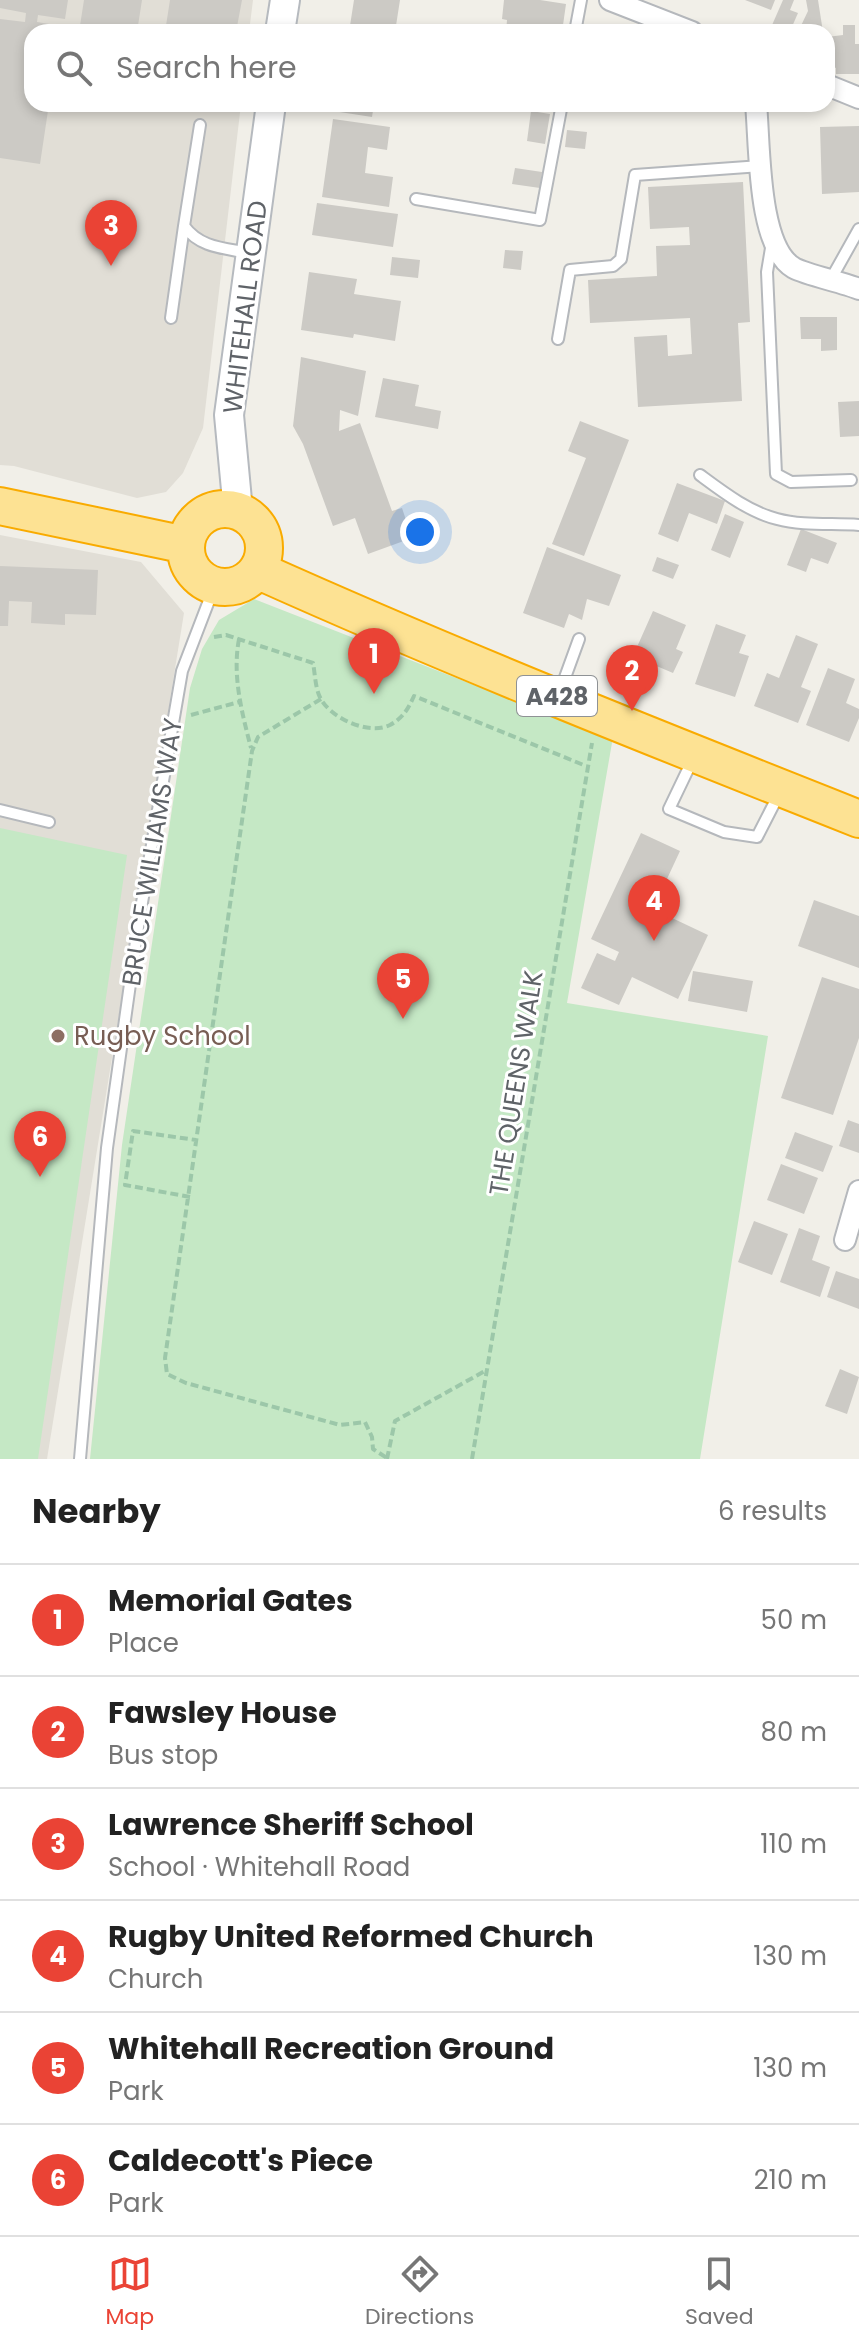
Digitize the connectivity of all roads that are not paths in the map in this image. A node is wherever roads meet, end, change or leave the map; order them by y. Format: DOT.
graph roads {
  1 [pos="285,0"];
  2 [pos="581,0"];
  3 [pos="610,0"];
  4 [pos="281,24"];
  5 [pos="576,24"];
  6 [pos="672,24"];
  7 [pos="835,88"];
  8 [pos="859,98"];
  9 [pos="270,112"];
  10 [pos="560,112"];
  11 [pos="757,112"];
  12 [pos="200,125"];
  13 [pos="761,166"];
  14 [pos="416,199"];
  15 [pos="184,226"];
  16 [pos="859,229"];
  17 [pos="772,240"];
  18 [pos="251,253"];
  19 [pos="831,279"];
  20 [pos="859,289"];
  21 [pos="171,318"];
  22 [pos="558,339"];
  23 [pos="700,475"];
  24 [pos="851,480"];
  25 [pos="0,506"];
  26 [pos="238,511"];
  27 [pos="859,525"];
  28 [pos="186,545"];
  29 [pos="257,570"];
  30 [pos="215,585"];
  31 [pos="579,639"];
  32 [pos="558,696"];
  33 [pos="694,755"];
  34 [pos="782,788"];
  35 [pos="0,810"];
  36 [pos="859,819"];
  37 [pos="49,822"];
  38 [pos="859,1191"];
  39 [pos="845,1240"];
  40 [pos="80,1459"];
  1 -- 4 [label="main road"];
  2 -- 5 [label="lane"];
  3 -- 6 [label="street"];
  7 -- 8 [label="street"];
  9 -- 18 [label="main road, WHITEHALL ROAD"];
  10 -- 14 [label="lane"];
  11 -- 13 [label="street"];
  12 -- 15 [label="lane"];
  13 -- 17 [label="street"];
  13 -- 22 [label="lane"];
  15 -- 18 [label="lane"];
  15 -- 21 [label="lane"];
  16 -- 19 [label="lane"];
  17 -- 19 [label="street"];
  17 -- 24 [label="lane"];
  18 -- 26 [label="main road, WHITEHALL ROAD"];
  19 -- 20 [label="street"];
  23 -- 27 [label="lane"];
  25 -- 28 [label="highway"];
  26 -- 28 [label="highway"];
  26 -- 29 [label="highway"];
  28 -- 30 [label="highway"];
  29 -- 30 [label="highway"];
  29 -- 32 [label="highway, A428"];
  30 -- 40 [label="lane, BRUCE WILLIAMS WAY"];
  31 -- 32 [label="lane"];
  32 -- 33 [label="highway, A428"];
  33 -- 34 [label="highway, A428"];
  33 -- 34 [label="lane"];
  34 -- 36 [label="highway, A428"];
  35 -- 37 [label="lane"];
  38 -- 39 [label="street"];
}
